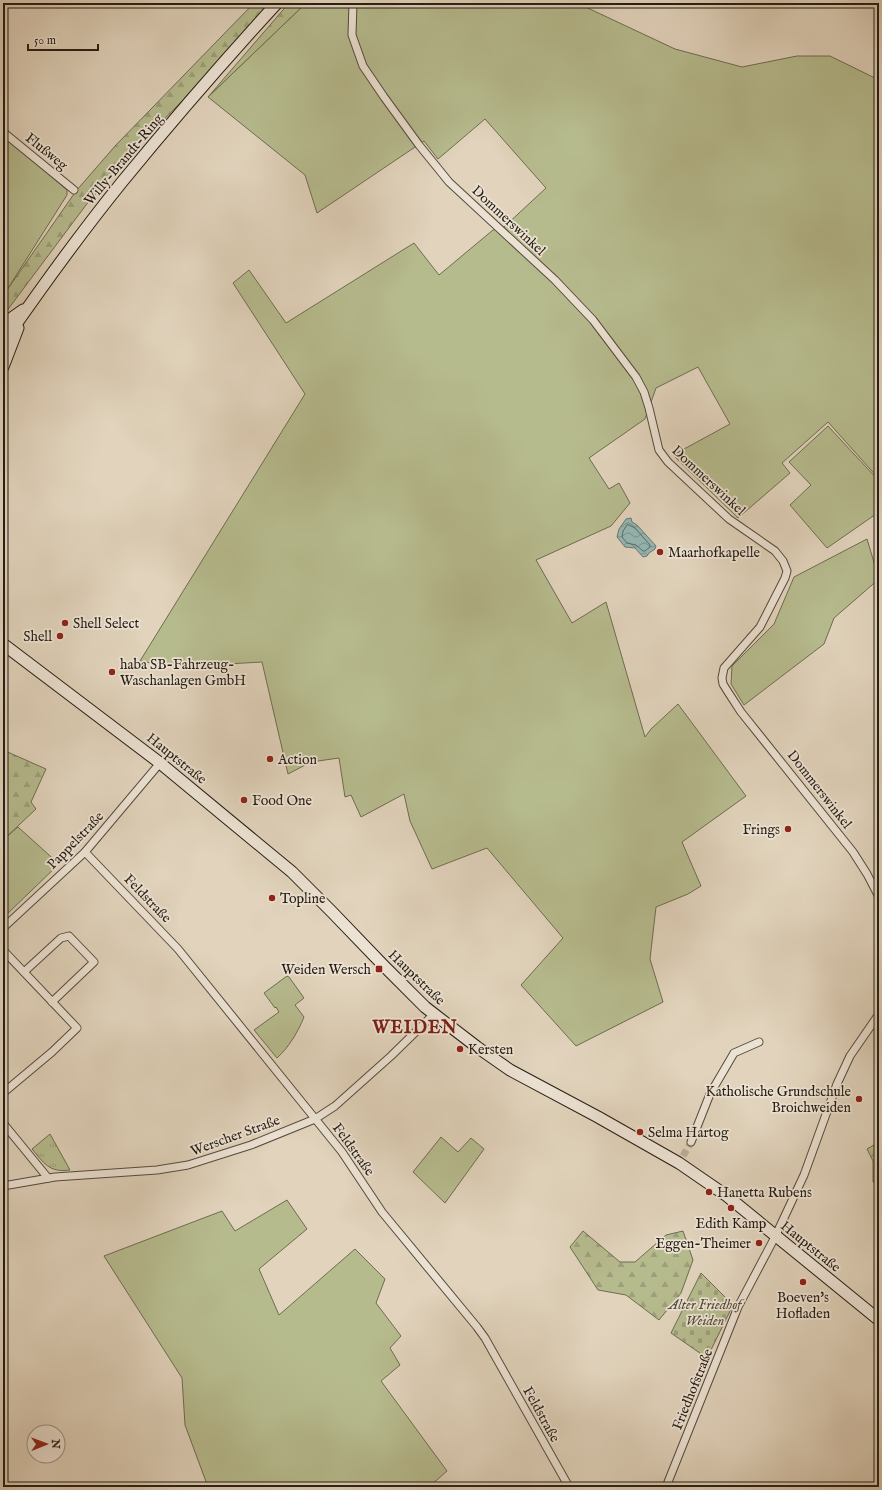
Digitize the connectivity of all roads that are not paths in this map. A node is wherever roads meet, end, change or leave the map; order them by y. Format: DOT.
graph roads {
  1 [pos="277,3"];
  2 [pos="353,3"];
  3 [pos="3,132"];
  4 [pos="74,190"];
  5 [pos="30,305"];
  6 [pos="22,316"];
  7 [pos="3,324"];
  8 [pos="3,343"];
  9 [pos="3,367"];
  10 [pos="3,644"];
  11 [pos="160,764"];
  12 [pos="85,852"];
  13 [pos="879,897"];
  14 [pos="3,928"];
  15 [pos="3,950"];
  16 [pos="24,972"];
  17 [pos="52,1002"];
  18 [pos="434,1014"];
  19 [pos="879,1014"];
  20 [pos="759,1042"];
  21 [pos="3,1093"];
  22 [pos="315,1118"];
  23 [pos="3,1123"];
  24 [pos="691,1142"];
  25 [pos="48,1178"];
  26 [pos="3,1186"];
  27 [pos="775,1237"];
  28 [pos="879,1320"];
  29 [pos="569,1487"];
  30 [pos="666,1487"];
  1 -- 5 [label="main road, Willy-Brandt-Ring"];
  2 -- 13 [label="street, Dommerswinkel"];
  3 -- 4 [label="street, Flußweg"];
  5 -- 6 [label="main road, Willy-Brandt-Ring"];
  5 -- 7 [label="main road"];
  6 -- 8 [label="main road, Willy-Brandt-Ring"];
  6 -- 9 [label="main road"];
  10 -- 11 [label="main road, Hauptstraße"];
  11 -- 12 [label="street, Pappelstraße"];
  11 -- 18 [label="main road, Hauptstraße"];
  12 -- 14 [label="street, Pappelstraße"];
  12 -- 22 [label="street, Feldstraße"];
  15 -- 16 [label="street"];
  16 -- 17 [label="street"];
  16 -- 17 [label="street"];
  17 -- 21 [label="street"];
  18 -- 22 [label="street, Werscher Straße"];
  18 -- 27 [label="main road, Hauptstraße"];
  19 -- 27 [label="street, Friedhofstraße"];
  20 -- 24 [label="street"];
  22 -- 25 [label="street, Werscher Straße"];
  22 -- 29 [label="street, Feldstraße"];
  23 -- 25 [label="street"];
  25 -- 26 [label="street, Werscher Straße"];
  27 -- 28 [label="main road, Hauptstraße"];
  27 -- 30 [label="street, Friedhofstraße"];
}
